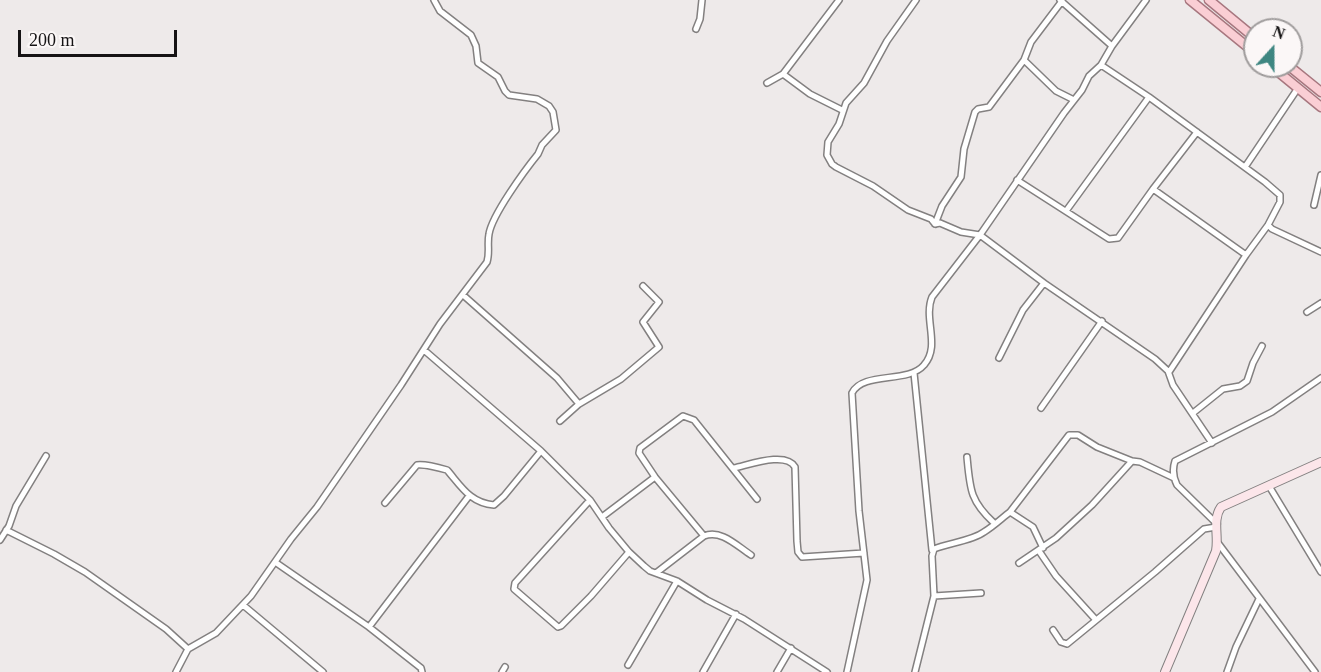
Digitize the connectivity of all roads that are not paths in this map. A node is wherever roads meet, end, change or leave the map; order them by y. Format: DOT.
graph roads {
  1 [pos="434,0"];
  2 [pos="702,0"];
  3 [pos="839,0"];
  4 [pos="916,0"];
  5 [pos="1146,0"];
  6 [pos="1190,0"];
  7 [pos="1209,0"];
  8 [pos="1061,1"];
  9 [pos="1243,28"];
  10 [pos="696,29"];
  11 [pos="1243,43"];
  12 [pos="1112,46"];
  13 [pos="1024,60"];
  14 [pos="1101,65"];
  15 [pos="783,74"];
  16 [pos="1303,77"];
  17 [pos="1286,78"];
  18 [pos="767,83"];
  19 [pos="1298,88"];
  20 [pos="1321,92"];
  21 [pos="1149,97"];
  22 [pos="1074,100"];
  23 [pos="1321,107"];
  24 [pos="842,110"];
  25 [pos="1197,132"];
  26 [pos="1245,167"];
  27 [pos="1321,175"];
  28 [pos="1017,180"];
  29 [pos="1153,189"];
  30 [pos="1314,205"];
  31 [pos="1066,211"];
  32 [pos="935,224"];
  33 [pos="1268,225"];
  34 [pos="980,235"];
  35 [pos="1321,252"];
  36 [pos="1246,255"];
  37 [pos="1044,283"];
  38 [pos="643,286"];
  39 [pos="463,295"];
  40 [pos="1321,303"];
  41 [pos="1307,312"];
  42 [pos="1102,321"];
  43 [pos="1262,346"];
  44 [pos="424,350"];
  45 [pos="999,358"];
  46 [pos="1169,372"];
  47 [pos="915,373"];
  48 [pos="1321,378"];
  49 [pos="579,404"];
  50 [pos="1041,408"];
  51 [pos="1193,413"];
  52 [pos="560,421"];
  53 [pos="1212,443"];
  54 [pos="541,451"];
  55 [pos="46,456"];
  56 [pos="967,457"];
  57 [pos="1132,461"];
  58 [pos="1321,462"];
  59 [pos="734,468"];
  60 [pos="655,477"];
  61 [pos="1174,478"];
  62 [pos="1269,486"];
  63 [pos="469,496"];
  64 [pos="590,500"];
  65 [pos="757,500"];
  66 [pos="385,503"];
  67 [pos="1010,512"];
  68 [pos="602,517"];
  69 [pos="994,523"];
  70 [pos="1217,526"];
  71 [pos="6,530"];
  72 [pos="704,536"];
  73 [pos="0,540"];
  74 [pos="1218,543"];
  75 [pos="1041,549"];
  76 [pos="932,550"];
  77 [pos="628,552"];
  78 [pos="864,553"];
  79 [pos="751,555"];
  80 [pos="275,562"];
  81 [pos="1019,563"];
  82 [pos="1321,572"];
  83 [pos="656,573"];
  84 [pos="677,581"];
  85 [pos="981,593"];
  86 [pos="934,596"];
  87 [pos="1259,599"];
  88 [pos="243,605"];
  89 [pos="736,614"];
  90 [pos="1096,620"];
  91 [pos="369,627"];
  92 [pos="1053,630"];
  93 [pos="791,648"];
  94 [pos="188,649"];
  95 [pos="628,665"];
  96 [pos="176,672"];
  97 [pos="323,672"];
  98 [pos="422,672"];
  99 [pos="703,672"];
  100 [pos="777,672"];
  101 [pos="827,672"];
  102 [pos="847,672"];
  103 [pos="915,672"];
  104 [pos="1165,672"];
  105 [pos="1227,672"];
  106 [pos="1315,672"];
  1 -- 39 [label="street"];
  2 -- 10 [label="street"];
  3 -- 15 [label="street"];
  4 -- 24 [label="street"];
  5 -- 12 [label="street"];
  6 -- 11 [label="main road"];
  7 -- 9 [label="main road"];
  8 -- 12 [label="street"];
  8 -- 13 [label="street"];
  12 -- 14 [label="street"];
  13 -- 22 [label="street"];
  13 -- 32 [label="street"];
  14 -- 21 [label="street"];
  14 -- 22 [label="street"];
  15 -- 18 [label="street"];
  15 -- 24 [label="street"];
  16 -- 20 [label="main road"];
  17 -- 19 [label="main road"];
  19 -- 23 [label="main road"];
  19 -- 26 [label="street"];
  21 -- 25 [label="street"];
  21 -- 31 [label="street"];
  22 -- 28 [label="street"];
  24 -- 32 [label="street"];
  25 -- 26 [label="street"];
  25 -- 29 [label="street"];
  26 -- 33 [label="street"];
  27 -- 30 [label="street"];
  28 -- 31 [label="street"];
  28 -- 34 [label="street"];
  29 -- 31 [label="street"];
  29 -- 36 [label="street"];
  32 -- 34 [label="street"];
  33 -- 35 [label="street"];
  33 -- 36 [label="street"];
  34 -- 37 [label="street"];
  34 -- 47 [label="street"];
  36 -- 46 [label="street"];
  37 -- 42 [label="street"];
  37 -- 45 [label="street"];
  38 -- 49 [label="street"];
  39 -- 44 [label="street"];
  39 -- 49 [label="street"];
  40 -- 41 [label="street"];
  42 -- 46 [label="street"];
  42 -- 50 [label="street"];
  43 -- 51 [label="street"];
  44 -- 54 [label="street"];
  44 -- 80 [label="street"];
  46 -- 51 [label="street"];
  47 -- 76 [label="street"];
  47 -- 78 [label="street"];
  48 -- 53 [label="street"];
  49 -- 52 [label="street"];
  51 -- 53 [label="street"];
  53 -- 61 [label="street"];
  54 -- 63 [label="street"];
  54 -- 64 [label="street"];
  55 -- 71 [label="street"];
  56 -- 69 [label="street"];
  57 -- 61 [label="street"];
  57 -- 67 [label="street"];
  57 -- 75 [label="street"];
  58 -- 62 [label="street"];
  59 -- 60 [label="street"];
  59 -- 65 [label="street"];
  59 -- 78 [label="street"];
  60 -- 68 [label="street"];
  60 -- 72 [label="street"];
  61 -- 70 [label="street"];
  62 -- 70 [label="street"];
  62 -- 82 [label="street"];
  63 -- 66 [label="street"];
  63 -- 91 [label="street"];
  64 -- 68 [label="street"];
  64 -- 77 [label="street"];
  67 -- 69 [label="street"];
  67 -- 75 [label="street"];
  68 -- 77 [label="street"];
  69 -- 76 [label="street"];
  70 -- 74 [label="street"];
  70 -- 90 [label="street"];
  71 -- 73 [label="street"];
  71 -- 94 [label="street"];
  72 -- 79 [label="street"];
  72 -- 83 [label="street"];
  74 -- 87 [label="street"];
  74 -- 104 [label="street"];
  75 -- 81 [label="street"];
  75 -- 90 [label="street"];
  76 -- 86 [label="street"];
  77 -- 83 [label="street"];
  78 -- 102 [label="street"];
  80 -- 88 [label="street"];
  80 -- 91 [label="street"];
  83 -- 84 [label="street"];
  84 -- 89 [label="street"];
  84 -- 95 [label="street"];
  85 -- 86 [label="street"];
  86 -- 103 [label="street"];
  87 -- 105 [label="street"];
  87 -- 106 [label="street"];
  88 -- 94 [label="street"];
  88 -- 97 [label="street"];
  89 -- 93 [label="street"];
  89 -- 99 [label="street"];
  90 -- 92 [label="street"];
  91 -- 98 [label="street"];
  93 -- 100 [label="street"];
  93 -- 101 [label="street"];
  94 -- 96 [label="street"];
}
